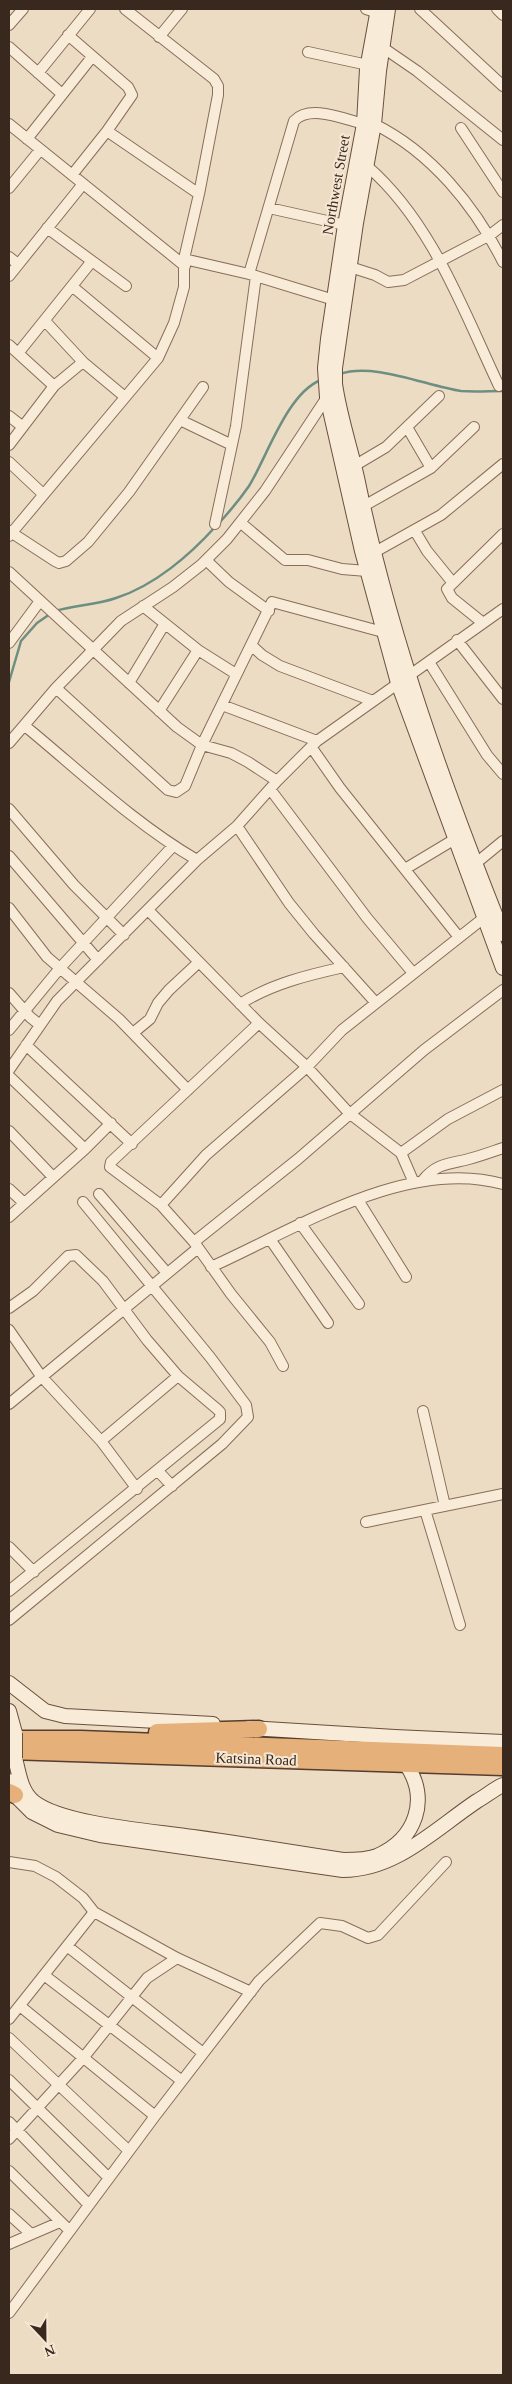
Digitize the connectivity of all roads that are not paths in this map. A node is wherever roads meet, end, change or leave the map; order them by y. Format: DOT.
graph roads {
  1 [pos="23,9"];
  2 [pos="90,9"];
  3 [pos="125,9"];
  4 [pos="182,9"];
  5 [pos="420,9"];
  6 [pos="497,9"];
  7 [pos="378,10"];
  8 [pos="503,15"];
  9 [pos="9,25"];
  10 [pos="68,35"];
  11 [pos="159,37"];
  12 [pos="9,47"];
  13 [pos="382,47"];
  14 [pos="308,52"];
  15 [pos="92,57"];
  16 [pos="368,65"];
  17 [pos="38,73"];
  18 [pos="503,86"];
  19 [pos="62,94"];
  20 [pos="9,124"];
  21 [pos="369,124"];
  22 [pos="461,128"];
  23 [pos="107,131"];
  24 [pos="27,139"];
  25 [pos="503,140"];
  26 [pos="40,150"];
  27 [pos="367,166"];
  28 [pos="72,175"];
  29 [pos="83,184"];
  30 [pos="9,188"];
  31 [pos="503,192"];
  32 [pos="199,194"];
  33 [pos="269,208"];
  34 [pos="345,225"];
  35 [pos="503,225"];
  36 [pos="47,228"];
  37 [pos="490,235"];
  38 [pos="9,256"];
  39 [pos="92,261"];
  40 [pos="503,262"];
  41 [pos="184,263"];
  42 [pos="440,263"];
  43 [pos="18,264"];
  44 [pos="350,267"];
  45 [pos="252,275"];
  46 [pos="9,276"];
  47 [pos="126,286"];
  48 [pos="73,287"];
  49 [pos="334,300"];
  50 [pos="45,321"];
  51 [pos="9,345"];
  52 [pos="19,352"];
  53 [pos="158,358"];
  54 [pos="83,362"];
  55 [pos="330,368"];
  56 [pos="54,386"];
  57 [pos="499,386"];
  58 [pos="203,387"];
  59 [pos="329,388"];
  60 [pos="439,396"];
  61 [pos="125,397"];
  62 [pos="9,416"];
  63 [pos="180,420"];
  64 [pos="23,427"];
  65 [pos="407,427"];
  66 [pos="474,427"];
  67 [pos="9,445"];
  68 [pos="232,445"];
  69 [pos="9,462"];
  70 [pos="503,464"];
  71 [pos="354,466"];
  72 [pos="431,468"];
  73 [pos="43,494"];
  74 [pos="362,507"];
  75 [pos="241,523"];
  76 [pos="215,524"];
  77 [pos="415,531"];
  78 [pos="10,533"];
  79 [pos="503,534"];
  80 [pos="373,553"];
  81 [pos="206,560"];
  82 [pos="367,570"];
  83 [pos="9,572"];
  84 [pos="453,583"];
  85 [pos="143,606"];
  86 [pos="48,608"];
  87 [pos="269,611"];
  88 [pos="502,611"];
  89 [pos="483,623"];
  90 [pos="164,625"];
  91 [pos="383,632"];
  92 [pos="457,640"];
  93 [pos="9,643"];
  94 [pos="251,645"];
  95 [pos="93,649"];
  96 [pos="198,650"];
  97 [pos="429,662"];
  98 [pos="236,674"];
  99 [pos="404,679"];
  100 [pos="129,683"];
  101 [pos="56,688"];
  102 [pos="503,699"];
  103 [pos="374,701"];
  104 [pos="222,705"];
  105 [pos="159,711"];
  106 [pos="25,726"];
  107 [pos="9,743"];
  108 [pos="202,745"];
  109 [pos="314,745"];
  110 [pos="503,774"];
  111 [pos="273,785"];
  112 [pos="9,809"];
  113 [pos="237,826"];
  114 [pos="455,839"];
  115 [pos="503,841"];
  116 [pos="173,846"];
  117 [pos="9,856"];
  118 [pos="197,860"];
  119 [pos="475,864"];
  120 [pos="405,869"];
  121 [pos="9,908"];
  122 [pos="148,910"];
  123 [pos="485,917"];
  124 [pos="107,918"];
  125 [pos="124,934"];
  126 [pos="503,934"];
  127 [pos="458,936"];
  128 [pos="83,943"];
  129 [pos="98,960"];
  130 [pos="199,962"];
  131 [pos="60,968"];
  132 [pos="344,968"];
  133 [pos="503,968"];
  134 [pos="413,973"];
  135 [pos="77,982"];
  136 [pos="503,990"];
  137 [pos="9,993"];
  138 [pos="376,1003"];
  139 [pos="240,1004"];
  140 [pos="24,1011"];
  141 [pos="259,1023"];
  142 [pos="40,1025"];
  143 [pos="9,1030"];
  144 [pos="133,1033"];
  145 [pos="26,1045"];
  146 [pos="308,1066"];
  147 [pos="9,1070"];
  148 [pos="9,1076"];
  149 [pos="188,1090"];
  150 [pos="503,1090"];
  151 [pos="348,1113"];
  152 [pos="111,1124"];
  153 [pos="9,1131"];
  154 [pos="132,1144"];
  155 [pos="503,1148"];
  156 [pos="85,1149"];
  157 [pos="401,1152"];
  158 [pos="465,1160"];
  159 [pos="53,1177"];
  160 [pos="467,1178"];
  161 [pos="418,1182"];
  162 [pos="503,1184"];
  163 [pos="9,1189"];
  164 [pos="98,1194"];
  165 [pos="358,1200"];
  166 [pos="23,1202"];
  167 [pos="83,1202"];
  168 [pos="161,1205"];
  169 [pos="9,1217"];
  170 [pos="300,1223"];
  171 [pos="270,1239"];
  172 [pos="196,1245"];
  173 [pos="211,1267"];
  174 [pos="167,1273"];
  175 [pos="406,1277"];
  176 [pos="152,1287"];
  177 [pos="359,1304"];
  178 [pos="9,1308"];
  179 [pos="124,1310"];
  180 [pos="328,1323"];
  181 [pos="9,1330"];
  182 [pos="283,1366"];
  183 [pos="41,1376"];
  184 [pos="178,1376"];
  185 [pos="9,1404"];
  186 [pos="423,1411"];
  187 [pos="101,1441"];
  188 [pos="158,1471"];
  189 [pos="172,1486"];
  190 [pos="137,1488"];
  191 [pos="503,1494"];
  192 [pos="445,1506"];
  193 [pos="425,1510"];
  194 [pos="366,1522"];
  195 [pos="9,1547"];
  196 [pos="34,1572"];
  197 [pos="9,1592"];
  198 [pos="9,1620"];
  199 [pos="460,1625"];
  200 [pos="9,1683"];
  201 [pos="9,1711"];
  202 [pos="259,1729"];
  203 [pos="12,1736"];
  204 [pos="39,1739"];
  205 [pos="503,1742"];
  206 [pos="12,1755"];
  207 [pos="503,1755"];
  208 [pos="406,1764"];
  209 [pos="503,1767"];
  210 [pos="503,1785"];
  211 [pos="11,1789"];
  212 [pos="9,1862"];
  213 [pos="446,1862"];
  214 [pos="94,1912"];
  215 [pos="67,1946"];
  216 [pos="177,1958"];
  217 [pos="44,1975"];
  218 [pos="251,1992"];
  219 [pos="132,1998"];
  220 [pos="20,2006"];
  221 [pos="9,2019"];
  222 [pos="110,2026"];
  223 [pos="9,2038"];
  224 [pos="203,2053"];
  225 [pos="84,2058"];
  226 [pos="9,2080"];
  227 [pos="182,2081"];
  228 [pos="60,2084"];
  229 [pos="38,2108"];
  230 [pos="155,2116"];
  231 [pos="9,2122"];
  232 [pos="18,2130"];
  233 [pos="9,2139"];
  234 [pos="130,2151"];
  235 [pos="9,2172"];
  236 [pos="110,2178"];
  237 [pos="89,2205"];
  238 [pos="9,2214"];
  239 [pos="60,2222"];
  240 [pos="69,2230"];
  241 [pos="31,2234"];
  242 [pos="9,2244"];
  243 [pos="9,2313"];
  1 -- 9 [label="street"];
  2 -- 10 [label="street"];
  3 -- 11 [label="street"];
  4 -- 11 [label="street"];
  5 -- 18 [label="street"];
  6 -- 8 [label="street"];
  7 -- 13 [label="main road, Northwest Street"];
  7 -- 16 [label="main road, Northwest Street"];
  10 -- 15 [label="street"];
  10 -- 17 [label="street"];
  11 -- 32 [label="street"];
  12 -- 17 [label="street"];
  13 -- 21 [label="main road, Northwest Street"];
  13 -- 25 [label="street"];
  14 -- 16 [label="street"];
  15 -- 19 [label="street"];
  15 -- 23 [label="street"];
  16 -- 21 [label="main road, Northwest Street"];
  17 -- 19 [label="street"];
  19 -- 24 [label="street"];
  20 -- 24 [label="street"];
  21 -- 27 [label="main road, Northwest Street"];
  21 -- 33 [label="street"];
  21 -- 34 [label="main road, Northwest Street"];
  21 -- 37 [label="street"];
  22 -- 31 [label="street"];
  23 -- 28 [label="street"];
  23 -- 32 [label="street"];
  24 -- 26 [label="street"];
  26 -- 28 [label="street"];
  26 -- 30 [label="street"];
  27 -- 42 [label="street"];
  27 -- 44 [label="main road, Northwest Street"];
  28 -- 29 [label="street"];
  29 -- 36 [label="street"];
  29 -- 41 [label="street"];
  32 -- 41 [label="street"];
  33 -- 34 [label="street"];
  33 -- 45 [label="street"];
  34 -- 49 [label="main road, Northwest Street"];
  35 -- 37 [label="street"];
  36 -- 39 [label="street"];
  36 -- 43 [label="street"];
  37 -- 40 [label="street"];
  37 -- 42 [label="street"];
  38 -- 43 [label="street"];
  39 -- 47 [label="street"];
  39 -- 48 [label="street"];
  41 -- 45 [label="street"];
  41 -- 53 [label="street"];
  42 -- 44 [label="street"];
  42 -- 57 [label="street"];
  43 -- 46 [label="street"];
  44 -- 55 [label="main road, Northwest Street"];
  45 -- 49 [label="street"];
  45 -- 68 [label="street"];
  48 -- 50 [label="street"];
  48 -- 53 [label="street"];
  49 -- 55 [label="main road, Northwest Street"];
  50 -- 52 [label="street"];
  50 -- 54 [label="street"];
  51 -- 52 [label="street"];
  52 -- 56 [label="street"];
  53 -- 61 [label="street"];
  54 -- 56 [label="street"];
  54 -- 61 [label="street"];
  55 -- 59 [label="main road"];
  56 -- 64 [label="street"];
  58 -- 63 [label="street"];
  59 -- 71 [label="main road"];
  59 -- 75 [label="street"];
  59 -- 82 [label="main road"];
  60 -- 65 [label="street"];
  61 -- 73 [label="street"];
  62 -- 64 [label="street"];
  63 -- 68 [label="street"];
  63 -- 78 [label="street"];
  64 -- 67 [label="street"];
  65 -- 71 [label="street"];
  65 -- 72 [label="street"];
  66 -- 72 [label="street"];
  68 -- 76 [label="street"];
  69 -- 73 [label="street"];
  70 -- 77 [label="street"];
  71 -- 74 [label="main road"];
  72 -- 74 [label="street"];
  73 -- 78 [label="street"];
  74 -- 80 [label="main road"];
  75 -- 81 [label="street"];
  75 -- 82 [label="street"];
  77 -- 80 [label="street"];
  77 -- 84 [label="street"];
  79 -- 84 [label="street"];
  80 -- 99 [label="main road"];
  81 -- 85 [label="street"];
  81 -- 87 [label="street"];
  82 -- 91 [label="main road"];
  83 -- 86 [label="street"];
  84 -- 89 [label="street"];
  85 -- 90 [label="street"];
  85 -- 95 [label="street"];
  86 -- 93 [label="street"];
  86 -- 95 [label="street"];
  87 -- 91 [label="street"];
  87 -- 94 [label="street"];
  88 -- 89 [label="street"];
  89 -- 92 [label="street"];
  90 -- 96 [label="street"];
  90 -- 100 [label="street"];
  91 -- 99 [label="main road"];
  92 -- 97 [label="street"];
  92 -- 102 [label="street"];
  94 -- 98 [label="street"];
  94 -- 103 [label="street"];
  95 -- 100 [label="street"];
  95 -- 101 [label="street"];
  96 -- 98 [label="street"];
  96 -- 105 [label="street"];
  97 -- 99 [label="street"];
  97 -- 110 [label="street"];
  98 -- 104 [label="street"];
  99 -- 103 [label="street"];
  99 -- 114 [label="main road"];
  99 -- 119 [label="main road"];
  100 -- 105 [label="street"];
  101 -- 106 [label="street"];
  101 -- 108 [label="street"];
  103 -- 109 [label="street"];
  104 -- 108 [label="street"];
  104 -- 109 [label="street"];
  105 -- 108 [label="street"];
  106 -- 107 [label="street"];
  106 -- 116 [label="street"];
  108 -- 111 [label="street"];
  109 -- 111 [label="street"];
  109 -- 120 [label="street"];
  111 -- 113 [label="street"];
  111 -- 134 [label="street"];
  112 -- 124 [label="street"];
  113 -- 118 [label="street"];
  113 -- 132 [label="street"];
  114 -- 120 [label="street"];
  114 -- 123 [label="main road"];
  115 -- 119 [label="street"];
  116 -- 118 [label="street"];
  116 -- 124 [label="street"];
  117 -- 128 [label="street"];
  118 -- 122 [label="street"];
  119 -- 126 [label="main road"];
  120 -- 127 [label="street"];
  121 -- 131 [label="street"];
  122 -- 125 [label="street"];
  122 -- 130 [label="street"];
  123 -- 127 [label="street"];
  123 -- 133 [label="main road"];
  124 -- 125 [label="street"];
  124 -- 128 [label="street"];
  125 -- 129 [label="street"];
  127 -- 134 [label="street"];
  128 -- 129 [label="street"];
  128 -- 131 [label="street"];
  129 -- 135 [label="street"];
  130 -- 139 [label="street"];
  130 -- 144 [label="street"];
  131 -- 135 [label="street"];
  131 -- 140 [label="street"];
  132 -- 138 [label="street"];
  132 -- 139 [label="street"];
  134 -- 138 [label="street"];
  135 -- 142 [label="street"];
  135 -- 144 [label="street"];
  136 -- 151 [label="street"];
  137 -- 140 [label="street"];
  138 -- 146 [label="street"];
  139 -- 141 [label="street"];
  140 -- 142 [label="street"];
  140 -- 143 [label="street"];
  141 -- 146 [label="street"];
  141 -- 149 [label="street"];
  142 -- 145 [label="street"];
  144 -- 149 [label="street"];
  145 -- 147 [label="street"];
  145 -- 152 [label="street"];
  146 -- 151 [label="street"];
  146 -- 168 [label="street"];
  148 -- 156 [label="street"];
  149 -- 154 [label="street"];
  150 -- 157 [label="street"];
  151 -- 157 [label="street"];
  151 -- 172 [label="street"];
  152 -- 154 [label="street"];
  152 -- 156 [label="street"];
  153 -- 159 [label="street"];
  154 -- 168 [label="street"];
  155 -- 158 [label="street"];
  156 -- 159 [label="street"];
  157 -- 161 [label="street"];
  158 -- 160 [label="street"];
  158 -- 161 [label="street"];
  159 -- 166 [label="street"];
  160 -- 161 [label="street"];
  160 -- 162 [label="street"];
  161 -- 165 [label="street"];
  163 -- 166 [label="street"];
  164 -- 174 [label="street"];
  165 -- 170 [label="street"];
  165 -- 175 [label="street"];
  166 -- 169 [label="street"];
  167 -- 176 [label="street"];
  168 -- 172 [label="street"];
  170 -- 171 [label="street"];
  170 -- 177 [label="street"];
  171 -- 173 [label="street"];
  171 -- 180 [label="street"];
  172 -- 173 [label="street"];
  172 -- 174 [label="street"];
  173 -- 182 [label="street"];
  174 -- 176 [label="street"];
  176 -- 179 [label="street"];
  176 -- 189 [label="street"];
  178 -- 179 [label="street"];
  179 -- 183 [label="street"];
  179 -- 184 [label="street"];
  181 -- 183 [label="street"];
  183 -- 185 [label="street"];
  183 -- 187 [label="street"];
  184 -- 187 [label="street"];
  184 -- 188 [label="street"];
  186 -- 192 [label="street"];
  187 -- 190 [label="street"];
  188 -- 189 [label="street"];
  188 -- 190 [label="street"];
  189 -- 198 [label="street"];
  190 -- 196 [label="street"];
  191 -- 192 [label="street"];
  192 -- 193 [label="street"];
  193 -- 194 [label="street"];
  193 -- 199 [label="street"];
  195 -- 196 [label="street"];
  196 -- 197 [label="street"];
  200 -- 202 [label="main road"];
  201 -- 203 [label="main road"];
  202 -- 204 [label="highway"];
  202 -- 205 [label="main road"];
  203 -- 204 [label="highway, Katsina Road"];
  203 -- 206 [label="main road, bridge"];
  204 -- 207 [label="highway, Katsina Road"];
  206 -- 208 [label="highway, Katsina Road"];
  206 -- 208 [label="main road"];
  208 -- 209 [label="highway, Katsina Road"];
  210 -- 211 [label="main road"];
  212 -- 214 [label="street"];
  213 -- 218 [label="street"];
  214 -- 215 [label="street"];
  214 -- 216 [label="street"];
  215 -- 217 [label="street"];
  215 -- 219 [label="street"];
  216 -- 218 [label="street"];
  216 -- 219 [label="street"];
  217 -- 220 [label="street"];
  217 -- 222 [label="street"];
  218 -- 224 [label="street"];
  219 -- 222 [label="street"];
  219 -- 224 [label="street"];
  220 -- 221 [label="street"];
  220 -- 225 [label="street"];
  222 -- 225 [label="street"];
  222 -- 227 [label="street"];
  223 -- 228 [label="street"];
  224 -- 227 [label="street"];
  225 -- 228 [label="street"];
  225 -- 230 [label="street"];
  226 -- 229 [label="street"];
  227 -- 230 [label="street"];
  228 -- 229 [label="street"];
  228 -- 234 [label="street"];
  229 -- 232 [label="street"];
  229 -- 236 [label="street"];
  230 -- 234 [label="street"];
  231 -- 232 [label="street"];
  232 -- 233 [label="street"];
  232 -- 237 [label="street"];
  234 -- 236 [label="street"];
  235 -- 239 [label="street"];
  236 -- 237 [label="street"];
  237 -- 240 [label="street"];
  238 -- 241 [label="street"];
  239 -- 240 [label="street"];
  239 -- 241 [label="street"];
  240 -- 243 [label="street"];
  241 -- 242 [label="street"];
}
